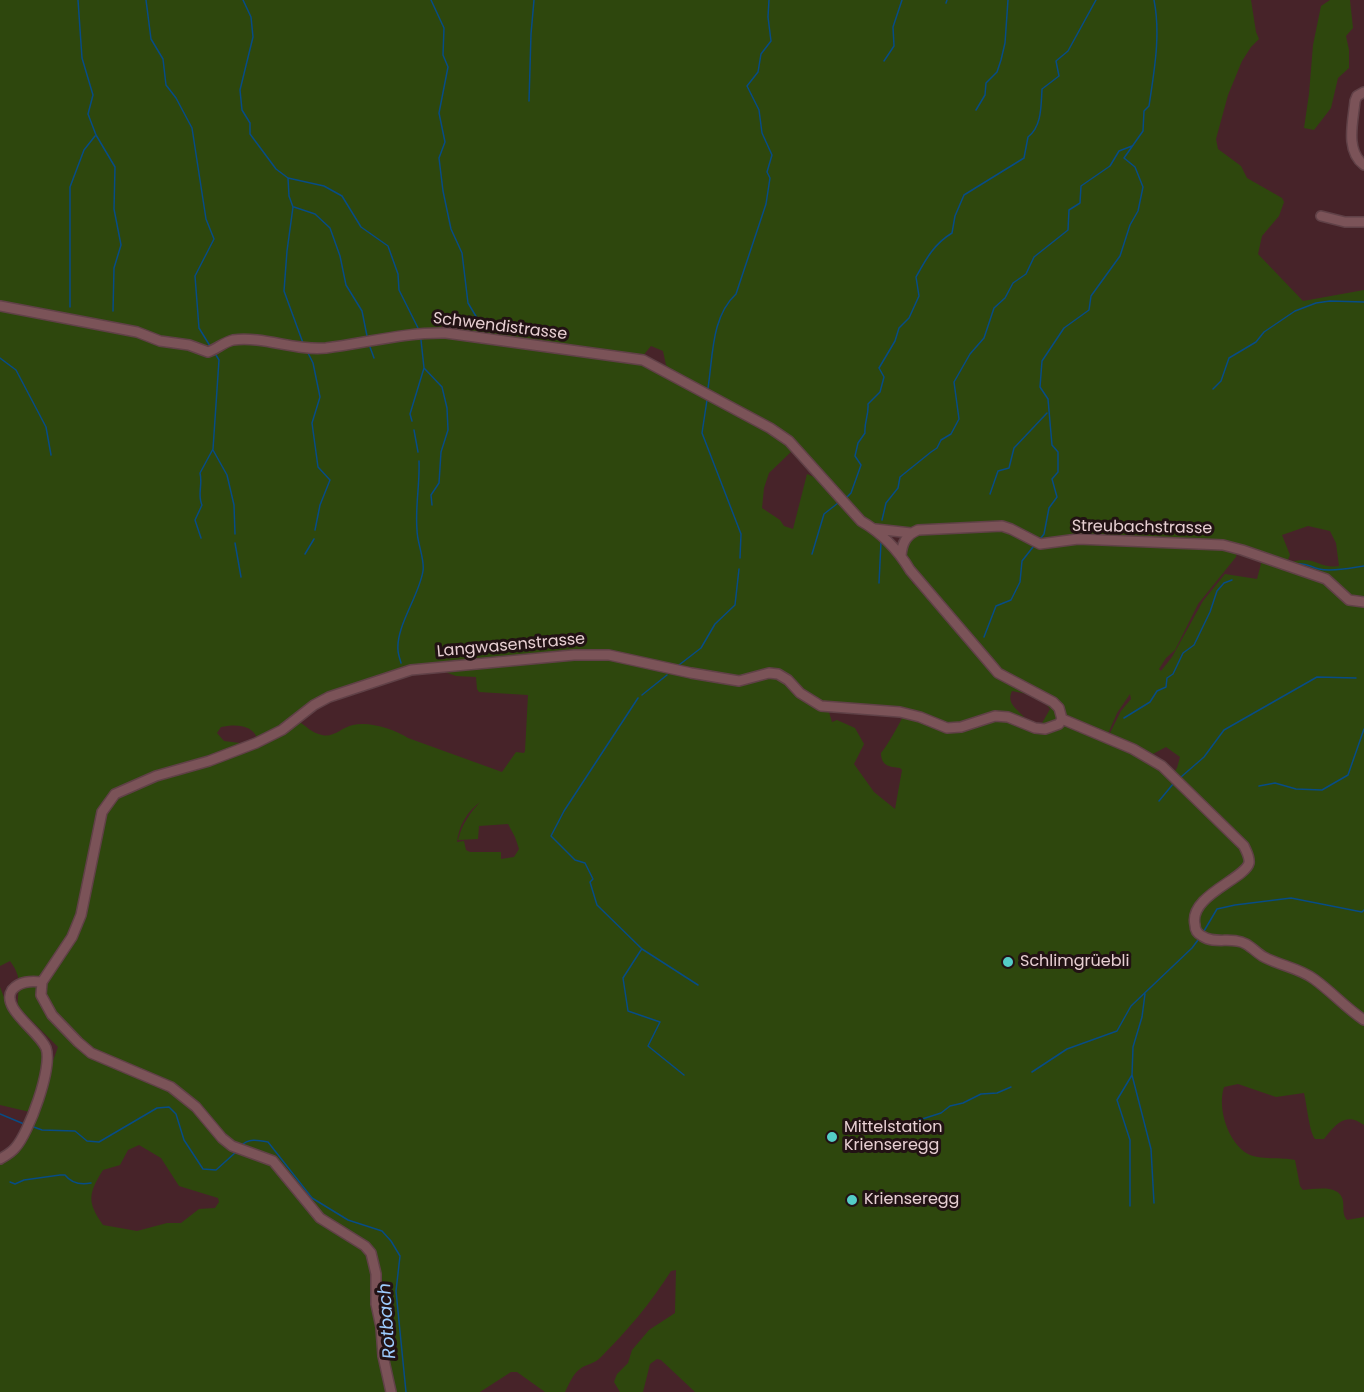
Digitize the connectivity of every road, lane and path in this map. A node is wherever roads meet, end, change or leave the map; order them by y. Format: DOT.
graph roads {
  1 [pos="1364,92"];
  2 [pos="1364,165"];
  3 [pos="1321,216"];
  4 [pos="1364,222"];
  5 [pos="0,306"];
  6 [pos="875,529"];
  7 [pos="911,533"];
  8 [pos="901,556"];
  9 [pos="1364,602"];
  10 [pos="1062,719"];
  11 [pos="42,982"];
  12 [pos="1364,1020"];
  13 [pos="0,1159"];
  14 [pos="390,1392"];
  1 -- 2 [label="street"];
  3 -- 4 [label="street"];
  5 -- 6 [label="street, Schwendistrasse"];
  6 -- 7 [label="street, Streubachstrasse"];
  6 -- 8 [label="street, Schwendistrasse"];
  7 -- 8 [label="street"];
  7 -- 9 [label="street, Streubachstrasse"];
  8 -- 10 [label="street"];
  10 -- 11 [label="street, Langwasenstrasse"];
  10 -- 12 [label="street"];
  11 -- 13 [label="street"];
  11 -- 14 [label="street"];
}
